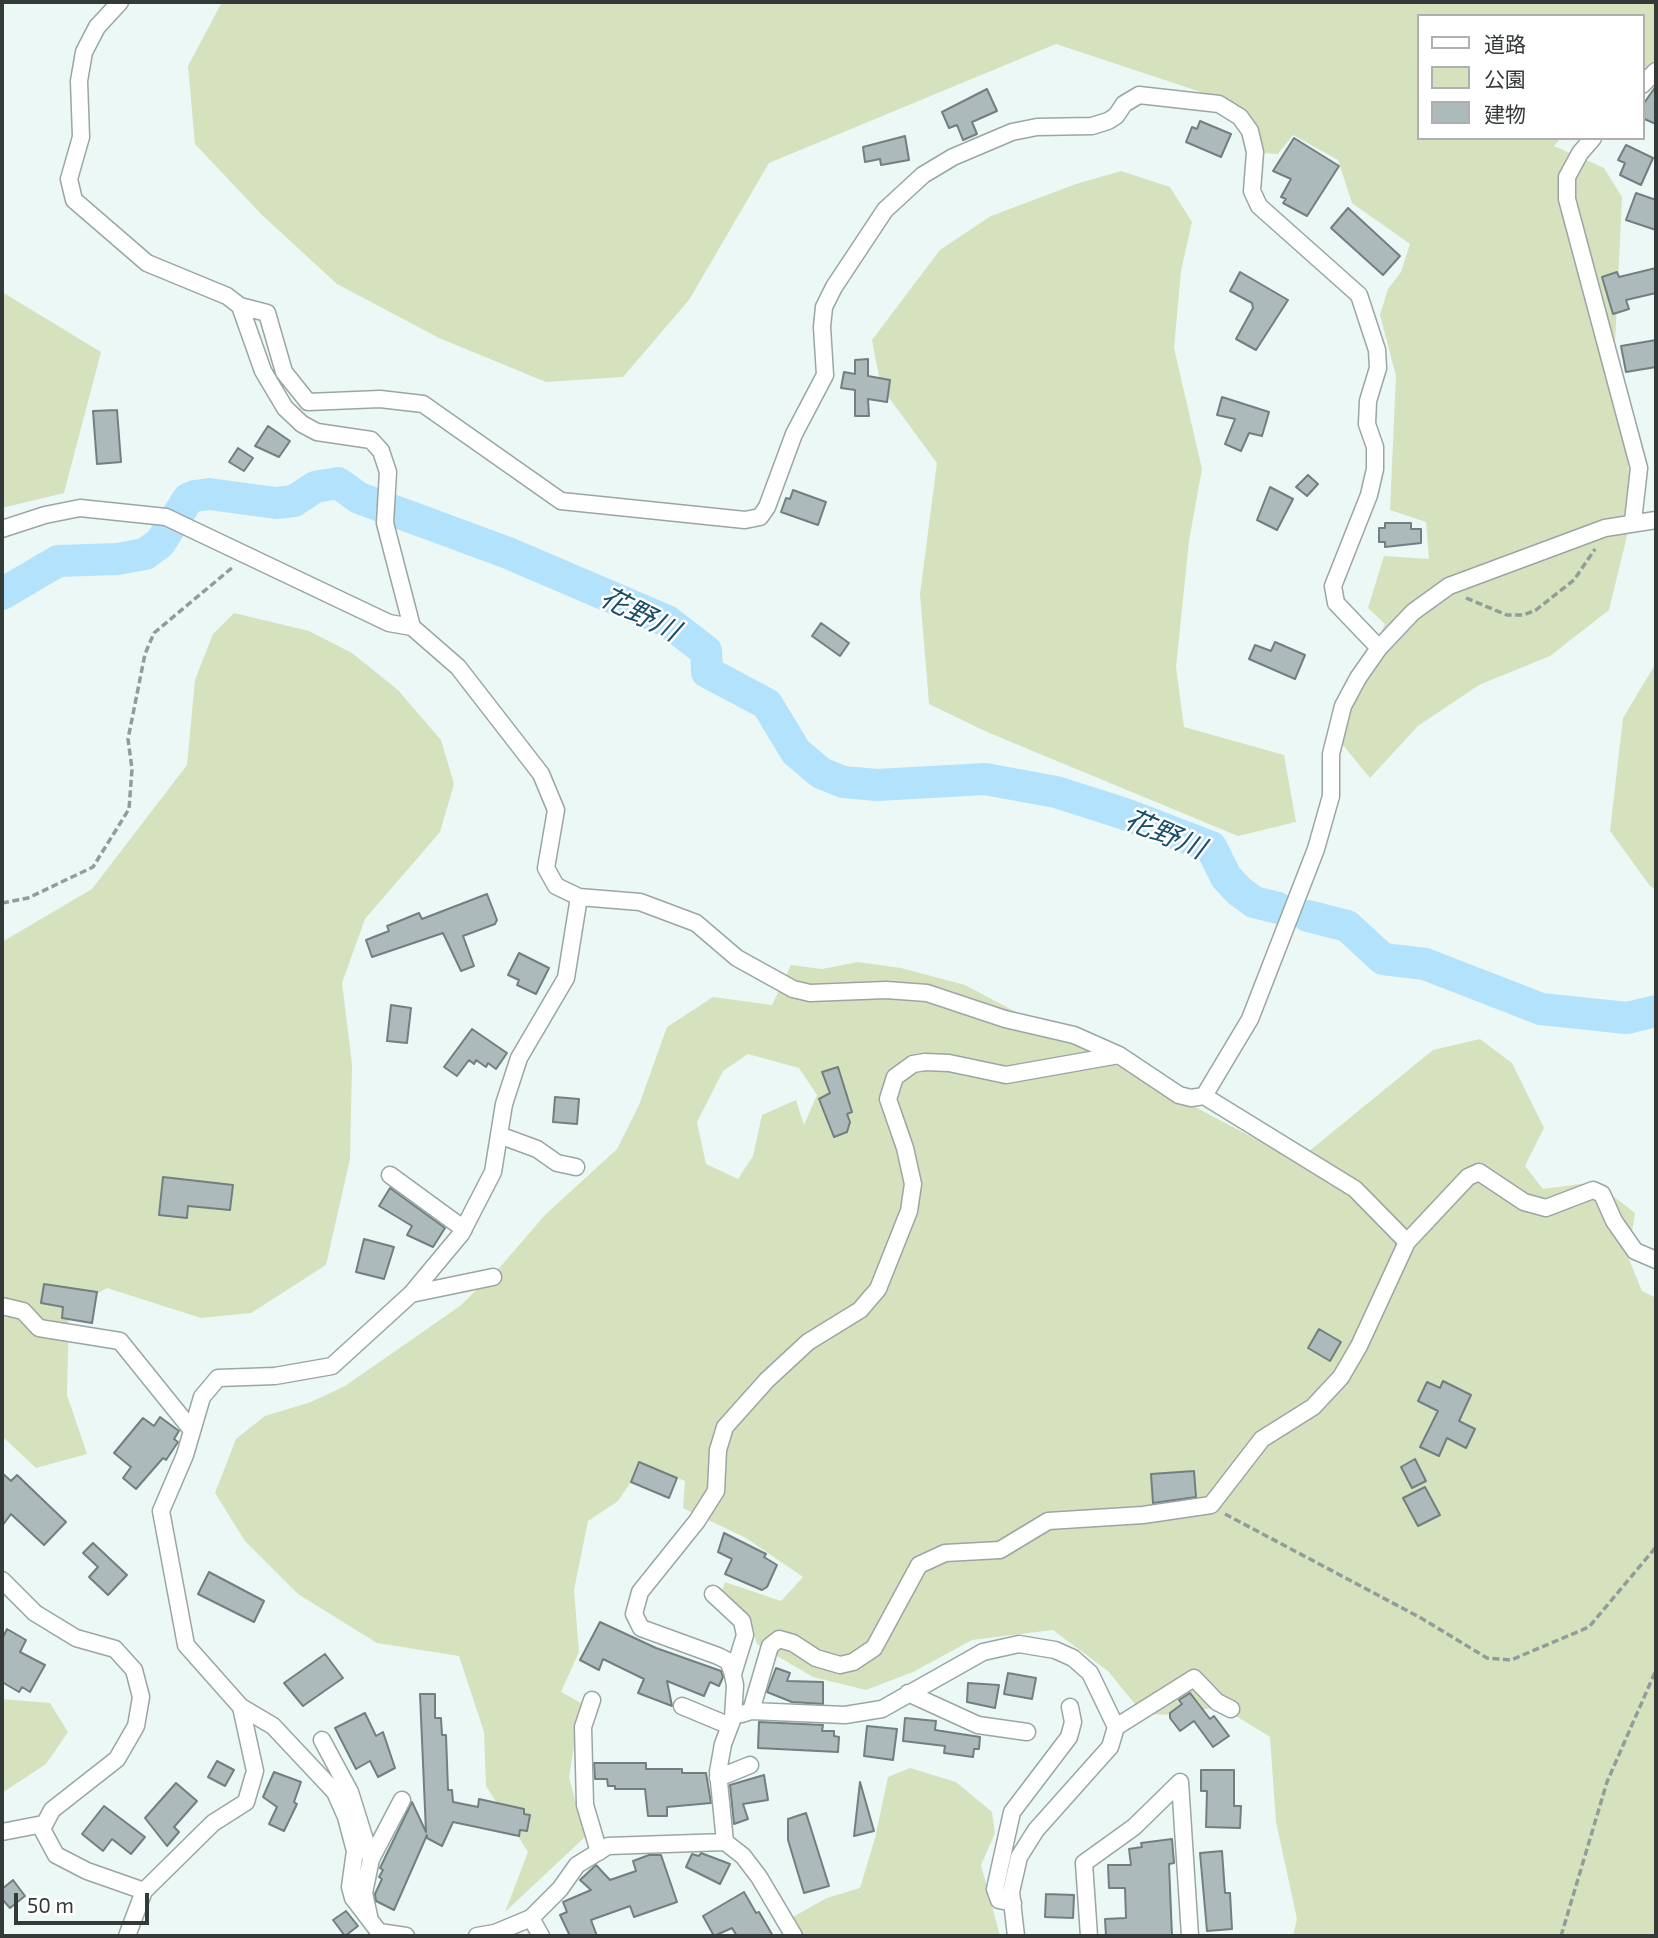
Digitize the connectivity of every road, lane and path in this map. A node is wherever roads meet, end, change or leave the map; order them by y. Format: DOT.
graph roads {
  1 [pos="120,2"];
  2 [pos="1591,140"];
  3 [pos="240,306"];
  4 [pos="1656,520"];
  5 [pos="1633,521"];
  6 [pos="1605,528"];
  7 [pos="2,529"];
  8 [pos="246,556"];
  9 [pos="1449,586"];
  10 [pos="412,627"];
  11 [pos="1379,648"];
  12 [pos="579,897"];
  13 [pos="2,903"];
  14 [pos="1119,1055"];
  15 [pos="1204,1096"];
  16 [pos="499,1135"];
  17 [pos="576,1167"];
  18 [pos="390,1175"];
  19 [pos="464,1229"];
  20 [pos="1407,1242"];
  21 [pos="1656,1260"];
  22 [pos="493,1277"];
  23 [pos="411,1294"];
  24 [pos="2,1306"];
  25 [pos="191,1429"];
  26 [pos="1211,1505"];
  27 [pos="1656,1547"];
  28 [pos="2,1580"];
  29 [pos="713,1594"];
  30 [pos="1656,1670"];
  31 [pos="733,1674"];
  32 [pos="908,1693"];
  33 [pos="592,1700"];
  34 [pos="682,1706"];
  35 [pos="241,1707"];
  36 [pos="1070,1707"];
  37 [pos="1231,1709"];
  38 [pos="751,1711"];
  39 [pos="732,1722"];
  40 [pos="1116,1727"];
  41 [pos="1027,1732"];
  42 [pos="321,1740"];
  43 [pos="750,1765"];
  44 [pos="718,1777"];
  45 [pos="402,1800"];
  46 [pos="43,1824"];
  47 [pos="2,1832"];
  48 [pos="725,1842"];
  49 [pos="599,1852"];
  50 [pos="371,1859"];
  51 [pos="144,1891"];
  52 [pos="1013,1903"];
  53 [pos="531,1918"];
  54 [pos="373,1930"];
  55 [pos="127,1936"];
  56 [pos="406,1936"];
  57 [pos="477,1936"];
  58 [pos="541,1936"];
  59 [pos="794,1936"];
  60 [pos="1016,1936"];
  61 [pos="1089,1936"];
  62 [pos="1190,1936"];
  63 [pos="1561,1936"];
  1 -- 3 [label="street"];
  2 -- 5 [label="street"];
  3 -- 10 [label="street"];
  3 -- 11 [label="street"];
  4 -- 5 [label="street"];
  5 -- 6 [label="street"];
  6 -- 9 [label="street"];
  6 -- 9 [label="path"];
  7 -- 8 [label="street"];
  8 -- 10 [label="street"];
  8 -- 13 [label="path"];
  9 -- 11 [label="street"];
  10 -- 12 [label="street"];
  11 -- 15 [label="street"];
  12 -- 14 [label="street"];
  12 -- 16 [label="street"];
  14 -- 15 [label="street"];
  14 -- 31 [label="street"];
  15 -- 20 [label="street"];
  16 -- 17 [label="street"];
  16 -- 19 [label="street"];
  18 -- 19 [label="street"];
  19 -- 23 [label="street"];
  20 -- 21 [label="street"];
  20 -- 26 [label="street"];
  22 -- 23 [label="street"];
  23 -- 25 [label="street"];
  24 -- 25 [label="street"];
  25 -- 35 [label="street"];
  26 -- 27 [label="path"];
  26 -- 38 [label="street"];
  28 -- 46 [label="street"];
  29 -- 31 [label="street"];
  30 -- 63 [label="path"];
  31 -- 39 [label="street"];
  32 -- 38 [label="street"];
  32 -- 40 [label="street"];
  32 -- 41 [label="street"];
  33 -- 49 [label="street"];
  34 -- 39 [label="street"];
  35 -- 51 [label="street"];
  35 -- 54 [label="street"];
  36 -- 52 [label="street"];
  37 -- 40 [label="street"];
  38 -- 39 [label="street"];
  39 -- 44 [label="street"];
  40 -- 52 [label="street"];
  42 -- 50 [label="street"];
  43 -- 44 [label="street"];
  44 -- 48 [label="street"];
  45 -- 50 [label="street"];
  46 -- 47 [label="street"];
  46 -- 51 [label="street"];
  48 -- 49 [label="street"];
  48 -- 59 [label="street"];
  49 -- 53 [label="street"];
  50 -- 54 [label="street"];
  51 -- 55 [label="street"];
  52 -- 60 [label="street"];
  53 -- 57 [label="street"];
  53 -- 58 [label="street"];
  54 -- 56 [label="street"];
  61 -- 62 [label="street"];
}
